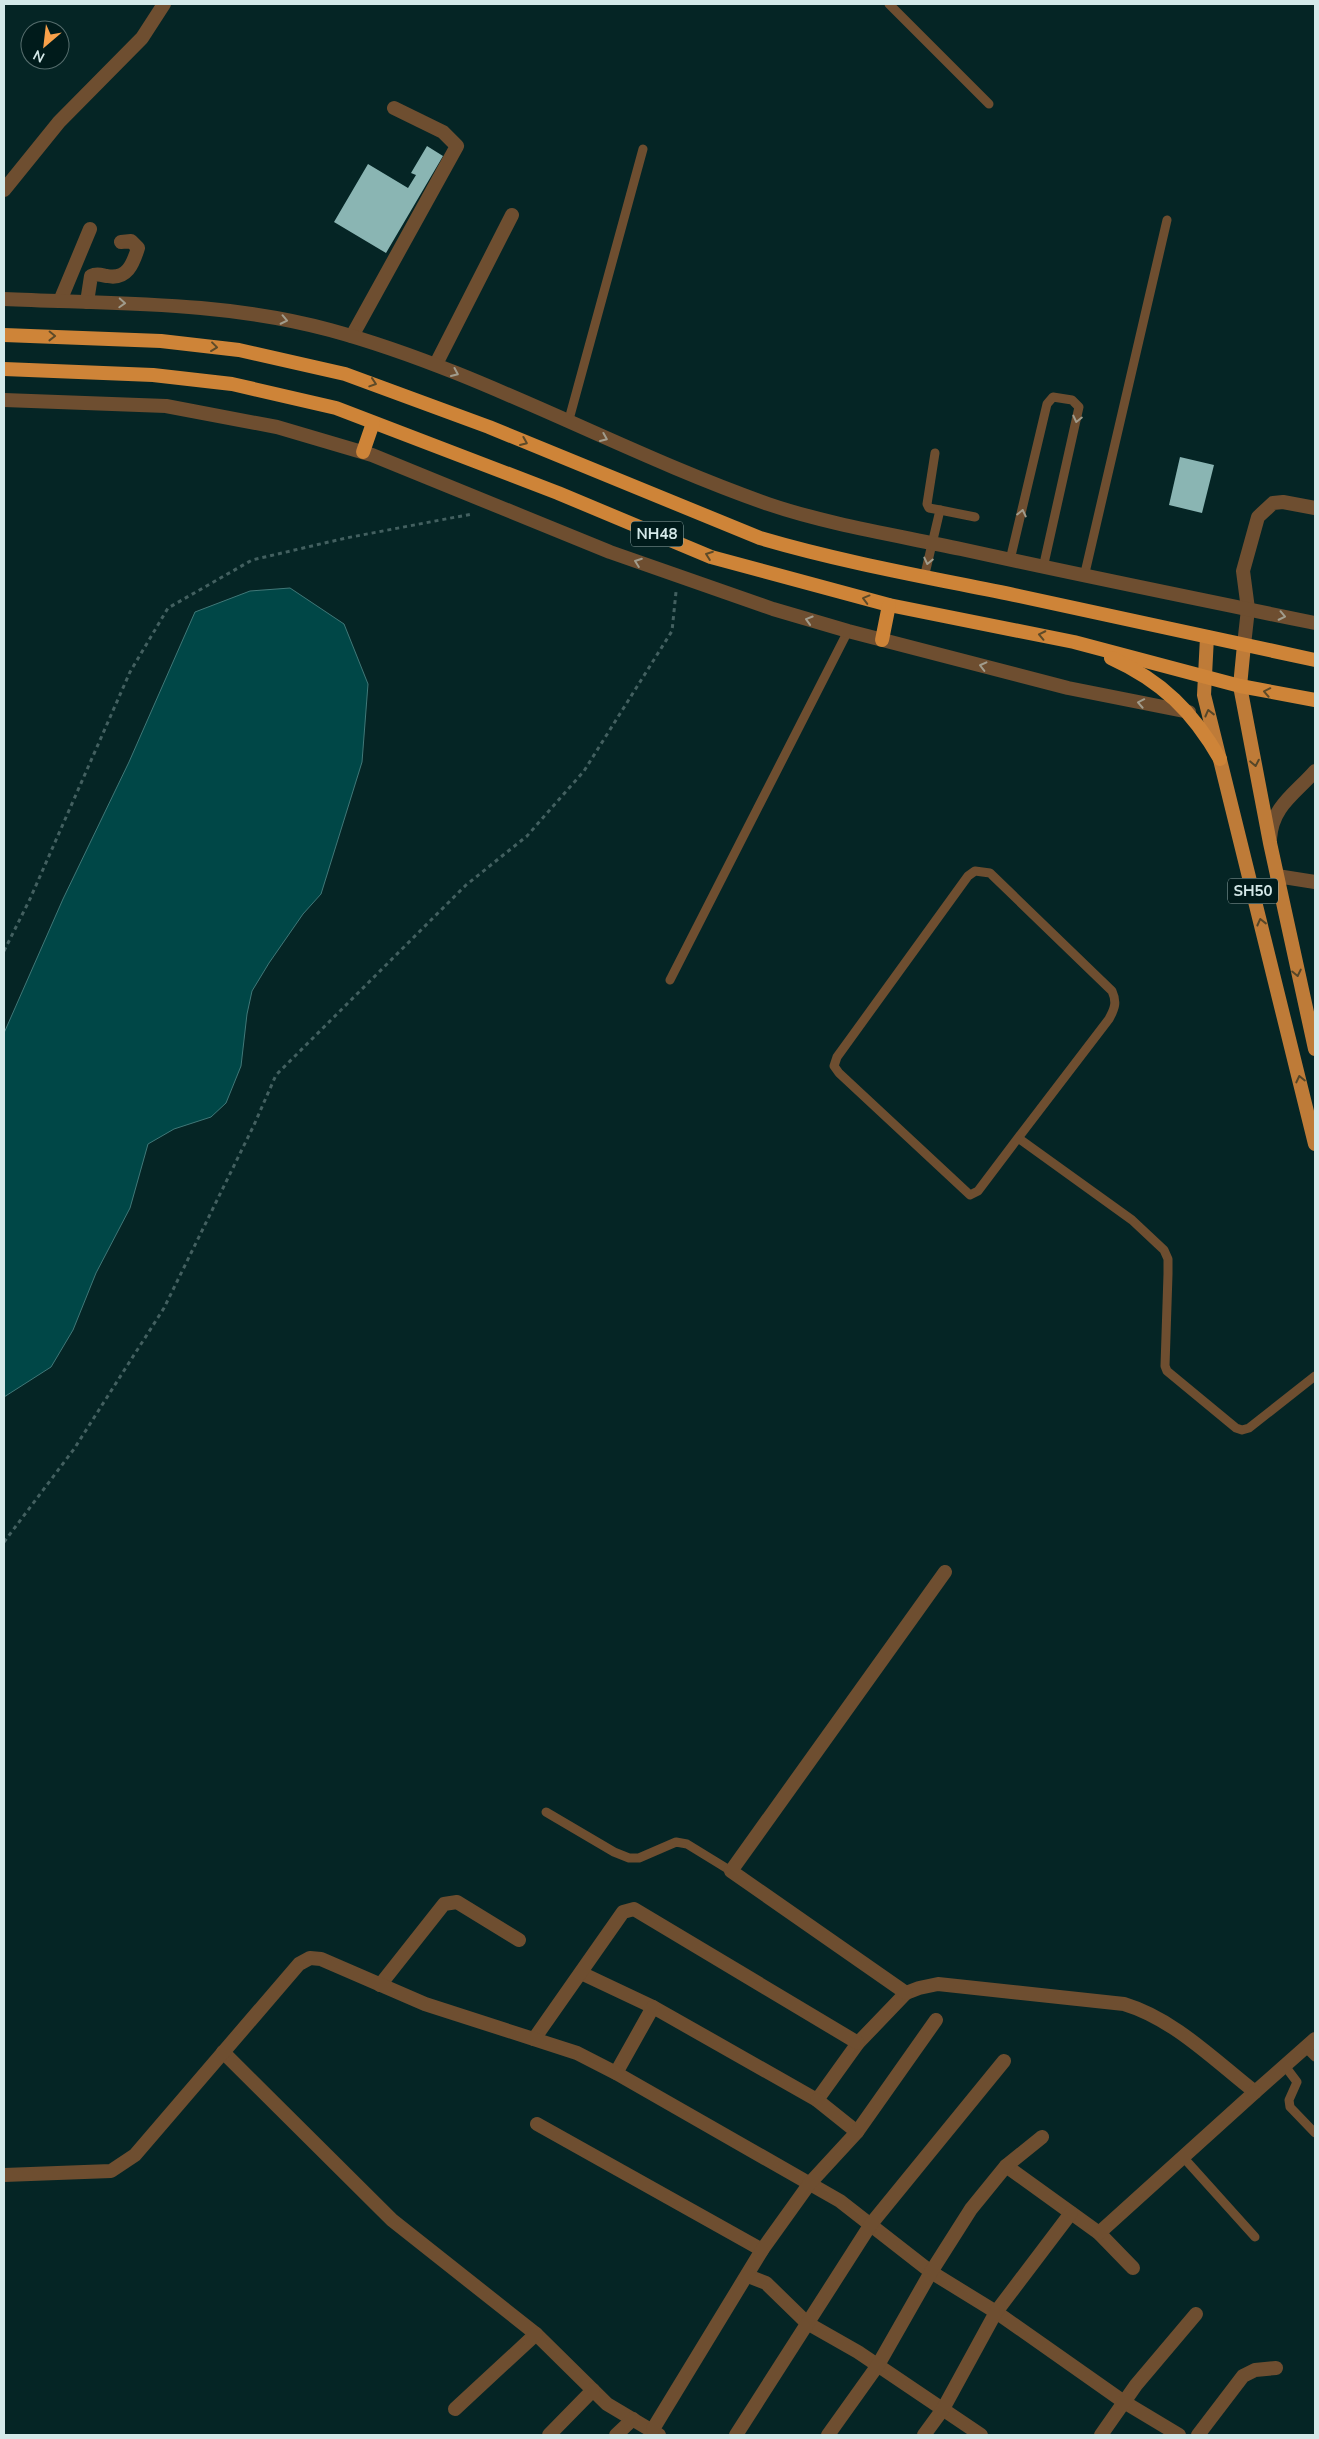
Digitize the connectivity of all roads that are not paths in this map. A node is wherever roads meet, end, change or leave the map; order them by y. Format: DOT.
graph roads {
  1 [pos="164,4"];
  2 [pos="889,4"];
  3 [pos="989,104"];
  4 [pos="394,108"];
  5 [pos="643,148"];
  6 [pos="4,190"];
  7 [pos="512,215"];
  8 [pos="1167,220"];
  9 [pos="90,229"];
  10 [pos="120,242"];
  11 [pos="4,299"];
  12 [pos="60,302"];
  13 [pos="87,302"];
  14 [pos="4,335"];
  15 [pos="352,336"];
  16 [pos="436,364"];
  17 [pos="4,369"];
  18 [pos="4,400"];
  19 [pos="373,422"];
  20 [pos="568,423"];
  21 [pos="363,452"];
  22 [pos="935,454"];
  23 [pos="1315,508"];
  24 [pos="940,510"];
  25 [pos="976,516"];
  26 [pos="932,543"];
  27 [pos="1010,560"];
  28 [pos="1043,568"];
  29 [pos="1084,577"];
  30 [pos="924,578"];
  31 [pos="889,605"];
  32 [pos="1248,609"];
  33 [pos="1315,623"];
  34 [pos="848,631"];
  35 [pos="1207,637"];
  36 [pos="882,640"];
  37 [pos="1074,642"];
  38 [pos="1244,645"];
  39 [pos="1315,660"];
  40 [pos="1204,676"];
  41 [pos="1240,686"];
  42 [pos="1315,700"];
  43 [pos="1189,712"];
  44 [pos="1220,759"];
  45 [pos="1315,771"];
  46 [pos="1270,843"];
  47 [pos="1277,876"];
  48 [pos="1315,882"];
  49 [pos="670,980"];
  50 [pos="1315,1049"];
  51 [pos="1310,1101"];
  52 [pos="1018,1138"];
  53 [pos="1315,1144"];
  54 [pos="1315,1376"];
  55 [pos="945,1572"];
  56 [pos="546,1812"];
  57 [pos="731,1871"];
  58 [pos="519,1940"];
  59 [pos="581,1973"];
  60 [pos="380,1985"];
  61 [pos="906,1993"];
  62 [pos="653,2007"];
  63 [pos="936,2020"];
  64 [pos="534,2038"];
  65 [pos="858,2043"];
  66 [pos="1312,2048"];
  67 [pos="223,2052"];
  68 [pos="1004,2061"];
  69 [pos="1285,2066"];
  70 [pos="616,2073"];
  71 [pos="1255,2092"];
  72 [pos="817,2100"];
  73 [pos="537,2124"];
  74 [pos="857,2132"];
  75 [pos="1315,2133"];
  76 [pos="1042,2137"];
  77 [pos="1183,2157"];
  78 [pos="1006,2166"];
  79 [pos="4,2175"];
  80 [pos="810,2183"];
  81 [pos="1071,2213"];
  82 [pos="871,2224"];
  83 [pos="1099,2233"];
  84 [pos="1255,2237"];
  85 [pos="762,2250"];
  86 [pos="1133,2268"];
  87 [pos="931,2272"];
  88 [pos="748,2276"];
  89 [pos="996,2312"];
  90 [pos="1196,2314"];
  91 [pos="807,2323"];
  92 [pos="536,2334"];
  93 [pos="878,2365"];
  94 [pos="1276,2368"];
  95 [pos="593,2390"];
  96 [pos="1124,2402"];
  97 [pos="455,2409"];
  98 [pos="942,2409"];
  99 [pos="633,2418"];
  100 [pos="656,2432"];
  101 [pos="549,2435"];
  102 [pos="616,2435"];
  103 [pos="736,2435"];
  104 [pos="828,2435"];
  105 [pos="924,2435"];
  106 [pos="981,2435"];
  107 [pos="1101,2435"];
  108 [pos="1179,2435"];
  109 [pos="1198,2435"];
  1 -- 6 [label="street"];
  2 -- 3 [label="lane"];
  4 -- 15 [label="street"];
  5 -- 20 [label="lane"];
  7 -- 16 [label="street"];
  8 -- 29 [label="lane"];
  9 -- 12 [label="street"];
  10 -- 13 [label="street"];
  11 -- 12 [label="street"];
  12 -- 13 [label="street"];
  13 -- 15 [label="street, one-way"];
  14 -- 30 [label="highway, NH48, one-way"];
  15 -- 16 [label="street"];
  16 -- 20 [label="street, one-way"];
  17 -- 19 [label="highway, NH48"];
  18 -- 21 [label="street"];
  19 -- 21 [label="highway"];
  31 -- 19 [label="highway, NH48, one-way"];
  20 -- 26 [label="street, one-way"];
  34 -- 21 [label="street, one-way"];
  22 -- 24 [label="lane"];
  23 -- 32 [label="street"];
  24 -- 25 [label="lane"];
  24 -- 26 [label="lane"];
  26 -- 27 [label="street"];
  26 -- 30 [label="lane, one-way"];
  27 -- 28 [label="street"];
  27 -- 28 [label="lane, one-way"];
  28 -- 29 [label="street"];
  29 -- 32 [label="street"];
  30 -- 35 [label="highway, NH48"];
  31 -- 36 [label="highway"];
  37 -- 31 [label="highway, NH48, one-way"];
  32 -- 33 [label="street, one-way"];
  32 -- 38 [label="street"];
  34 -- 36 [label="street"];
  34 -- 49 [label="lane"];
  35 -- 38 [label="highway, NH48"];
  35 -- 40 [label="main road, SH50"];
  43 -- 36 [label="street, one-way"];
  37 -- 40 [label="highway, NH48"];
  37 -- 43 [label="highway"];
  38 -- 39 [label="highway, NH48"];
  38 -- 41 [label="main road, SH50"];
  40 -- 41 [label="highway, NH48"];
  44 -- 40 [label="main road, SH50, one-way"];
  42 -- 41 [label="highway, NH48, one-way"];
  41 -- 46 [label="main road, SH50, one-way"];
  43 -- 44 [label="highway"];
  51 -- 44 [label="main road, SH50, one-way"];
  45 -- 46 [label="street"];
  46 -- 47 [label="main road, SH50"];
  47 -- 48 [label="street"];
  47 -- 50 [label="main road, SH50, one-way"];
  51 -- 53 [label="main road, SH50"];
  52 -- 52 [label="lane"];
  52 -- 54 [label="lane"];
  55 -- 57 [label="street"];
  56 -- 57 [label="lane"];
  57 -- 61 [label="street"];
  58 -- 60 [label="street"];
  59 -- 62 [label="street"];
  59 -- 64 [label="street"];
  59 -- 65 [label="street"];
  60 -- 64 [label="street"];
  60 -- 67 [label="street"];
  61 -- 65 [label="street"];
  61 -- 71 [label="street"];
  62 -- 70 [label="street"];
  62 -- 72 [label="street"];
  63 -- 74 [label="street"];
  64 -- 70 [label="street"];
  65 -- 72 [label="street"];
  66 -- 69 [label="street"];
  67 -- 79 [label="street"];
  67 -- 92 [label="street"];
  68 -- 82 [label="street"];
  69 -- 71 [label="street"];
  69 -- 75 [label="lane"];
  70 -- 80 [label="street"];
  71 -- 77 [label="street"];
  72 -- 74 [label="street"];
  73 -- 85 [label="street"];
  74 -- 80 [label="street"];
  76 -- 78 [label="street"];
  77 -- 83 [label="street"];
  77 -- 84 [label="lane"];
  78 -- 81 [label="street"];
  78 -- 87 [label="street"];
  80 -- 82 [label="street"];
  80 -- 85 [label="street"];
  81 -- 83 [label="street"];
  81 -- 89 [label="street"];
  82 -- 87 [label="street"];
  82 -- 91 [label="street"];
  83 -- 86 [label="street"];
  85 -- 88 [label="street"];
  87 -- 89 [label="street"];
  87 -- 93 [label="street"];
  88 -- 91 [label="street"];
  88 -- 100 [label="street"];
  89 -- 96 [label="street"];
  89 -- 98 [label="street"];
  90 -- 96 [label="street"];
  91 -- 93 [label="street"];
  91 -- 103 [label="street"];
  92 -- 95 [label="street"];
  92 -- 97 [label="street"];
  93 -- 98 [label="street"];
  93 -- 104 [label="street"];
  94 -- 109 [label="street"];
  95 -- 99 [label="street"];
  95 -- 101 [label="street"];
  96 -- 107 [label="street"];
  96 -- 108 [label="street"];
  98 -- 105 [label="street"];
  98 -- 106 [label="street"];
  99 -- 100 [label="street"];
  99 -- 102 [label="street"];
}
